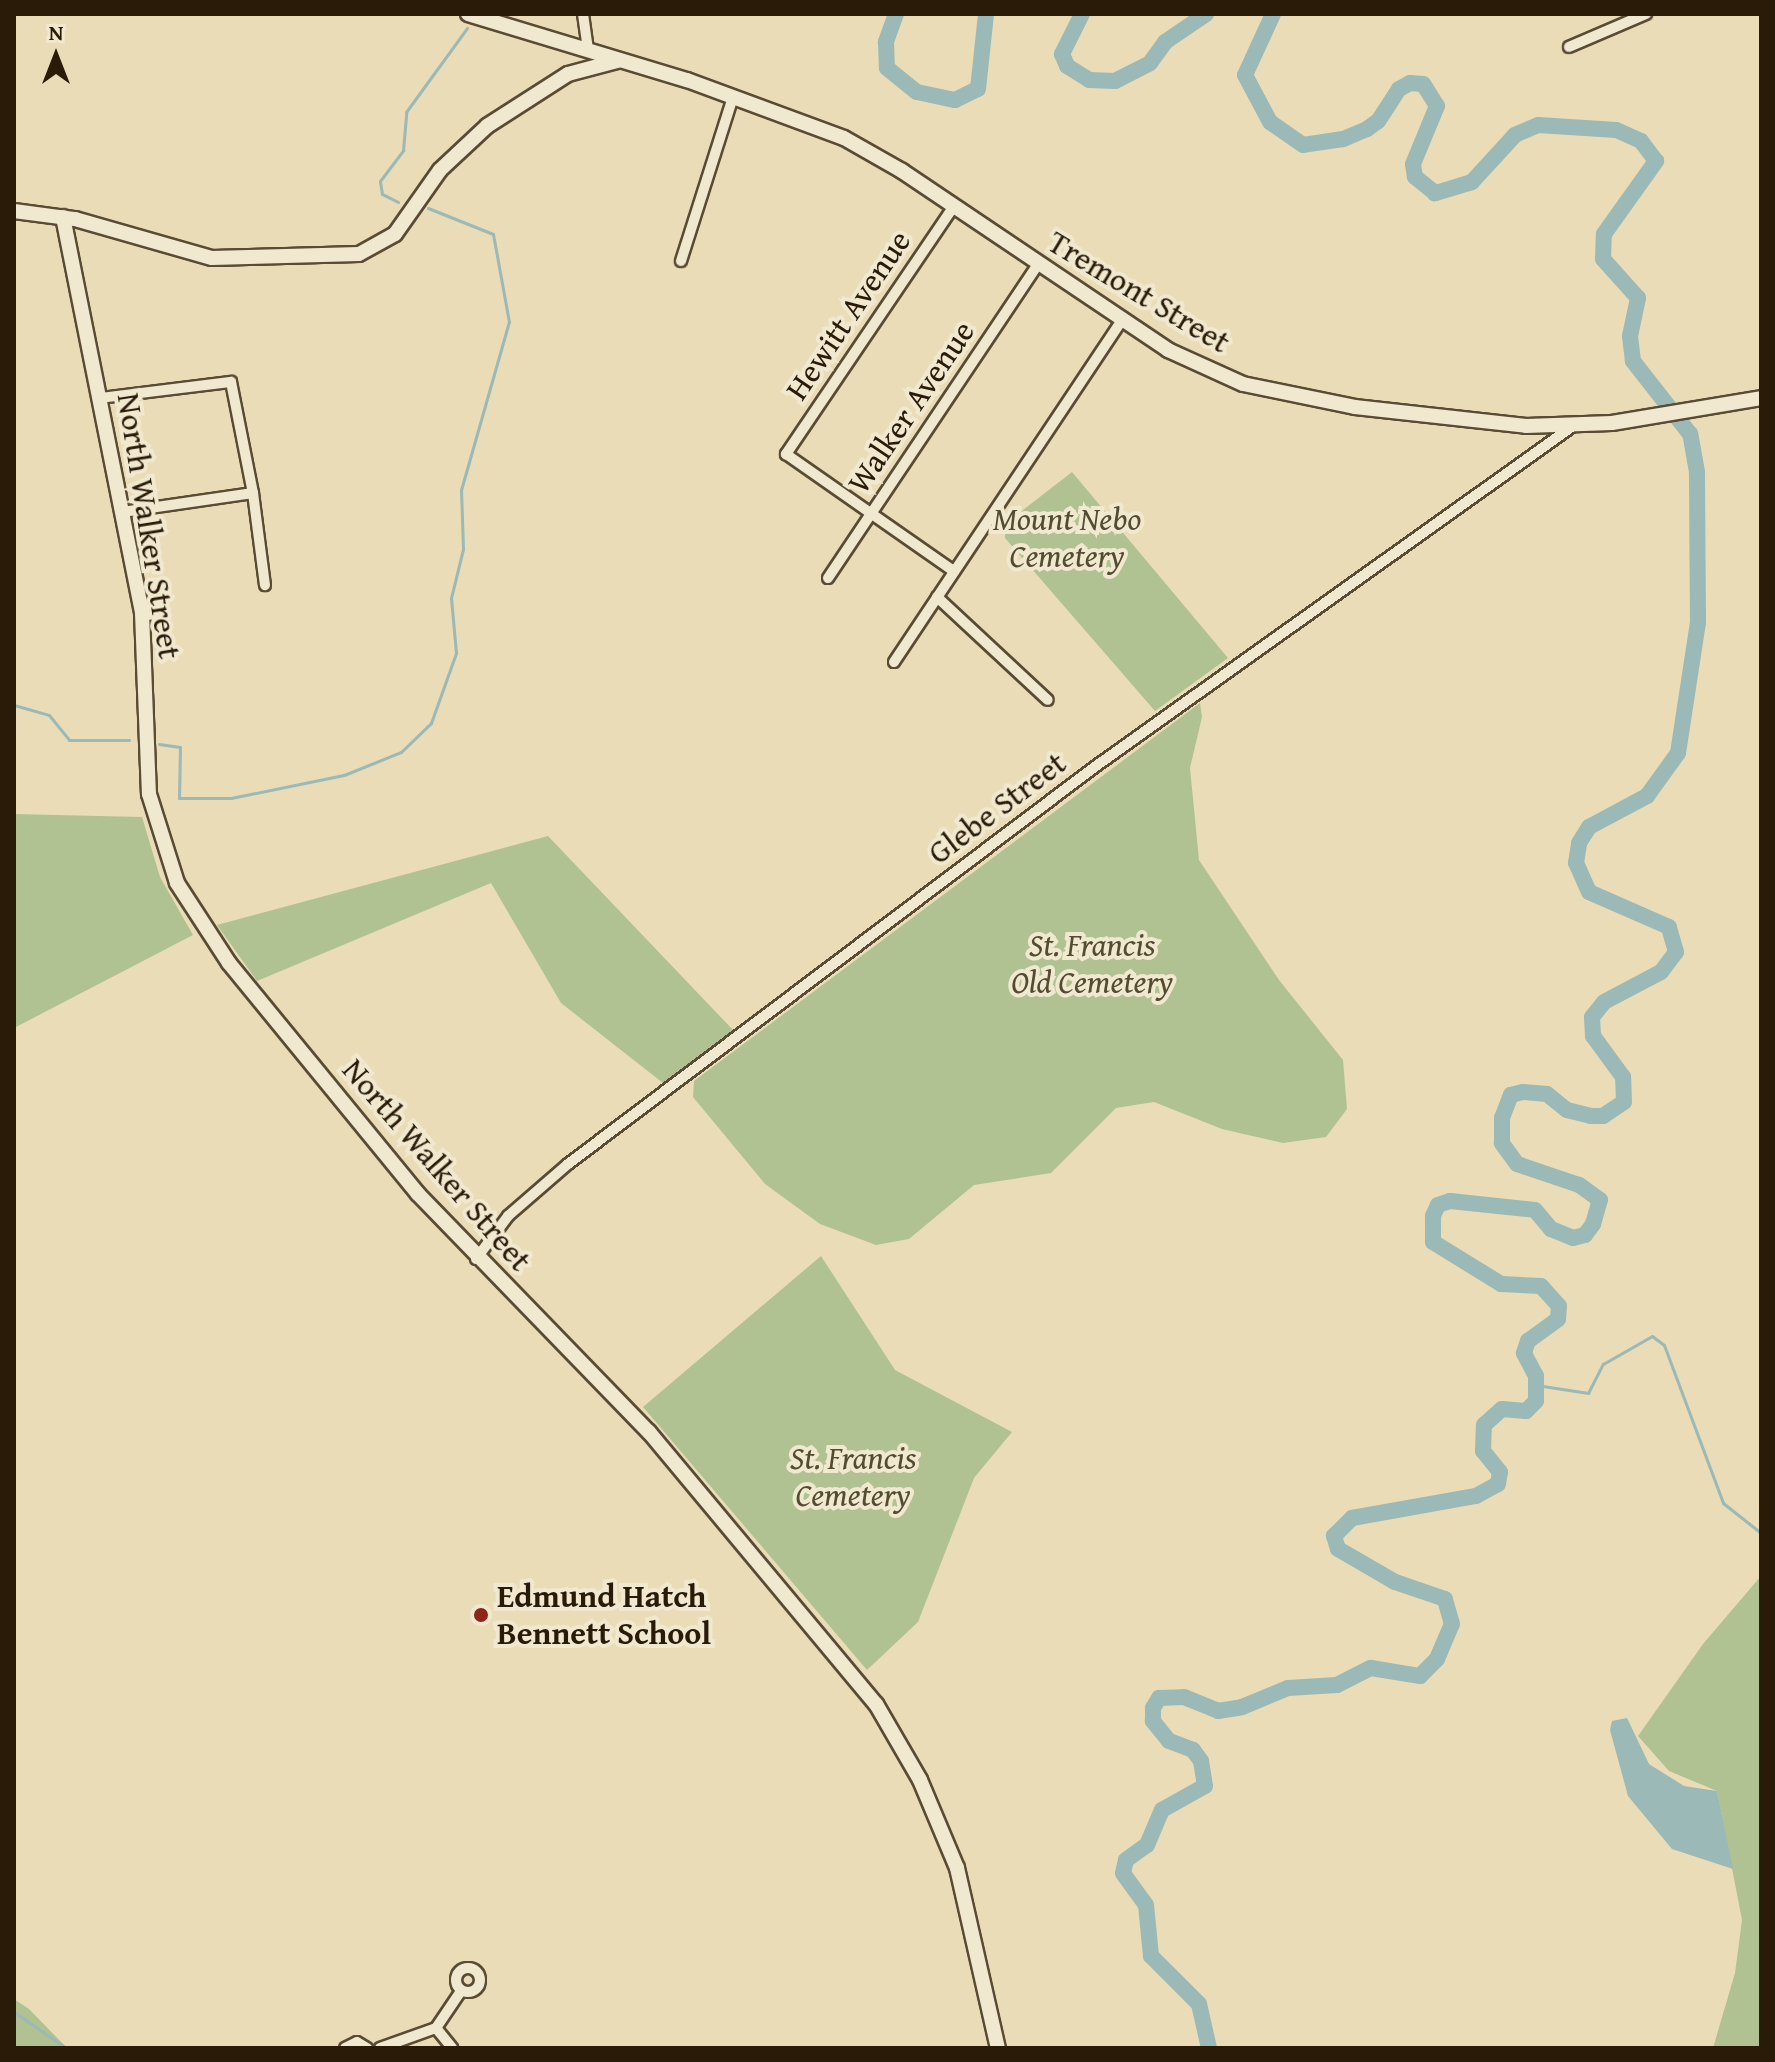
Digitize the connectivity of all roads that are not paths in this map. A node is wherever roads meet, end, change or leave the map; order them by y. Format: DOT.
graph roads {
  1 [pos="468,14"];
  2 [pos="583,14"];
  3 [pos="1646,14"];
  4 [pos="1569,47"];
  5 [pos="588,49"];
  6 [pos="625,61"];
  7 [pos="733,97"];
  8 [pos="954,206"];
  9 [pos="14,211"];
  10 [pos="63,217"];
  11 [pos="681,261"];
  12 [pos="1038,264"];
  13 [pos="1122,320"];
  14 [pos="100,398"];
  15 [pos="1761,398"];
  16 [pos="1573,426"];
  17 [pos="253,493"];
  18 [pos="122,512"];
  19 [pos="871,513"];
  20 [pos="954,571"];
  21 [pos="828,578"];
  22 [pos="265,585"];
  23 [pos="937,597"];
  24 [pos="894,662"];
  25 [pos="1048,700"];
  26 [pos="476,1259"];
  27 [pos="461,1991"];
  28 [pos="436,2028"];
  29 [pos="345,2048"];
  30 [pos="367,2048"];
  31 [pos="380,2048"];
  32 [pos="452,2048"];
  33 [pos="998,2048"];
  1 -- 5 [label="main road, Tremont Street"];
  2 -- 5 [label="street"];
  3 -- 4 [label="street"];
  5 -- 6 [label="main road, Tremont Street"];
  6 -- 7 [label="main road, Tremont Street"];
  6 -- 10 [label="main road"];
  7 -- 8 [label="main road, Tremont Street"];
  7 -- 11 [label="street"];
  8 -- 12 [label="main road, Tremont Street"];
  8 -- 19 [label="street, Hewitt Avenue"];
  9 -- 10 [label="main road"];
  10 -- 14 [label="main road, North Walker Street"];
  12 -- 13 [label="main road, Tremont Street"];
  12 -- 19 [label="street, Walker Avenue"];
  13 -- 16 [label="main road, Tremont Street"];
  13 -- 20 [label="street"];
  14 -- 17 [label="street"];
  14 -- 18 [label="main road, North Walker Street"];
  15 -- 16 [label="main road, Tremont Street"];
  16 -- 26 [label="street, Glebe Street"];
  17 -- 18 [label="street"];
  17 -- 22 [label="street"];
  18 -- 26 [label="main road, North Walker Street"];
  19 -- 20 [label="street"];
  19 -- 21 [label="street, Walker Avenue"];
  20 -- 23 [label="street"];
  23 -- 24 [label="street"];
  23 -- 25 [label="street"];
  26 -- 33 [label="main road, North Walker Street"];
  27 -- 28 [label="street"];
  28 -- 31 [label="street"];
  28 -- 32 [label="street"];
  29 -- 30 [label="street"];
}
